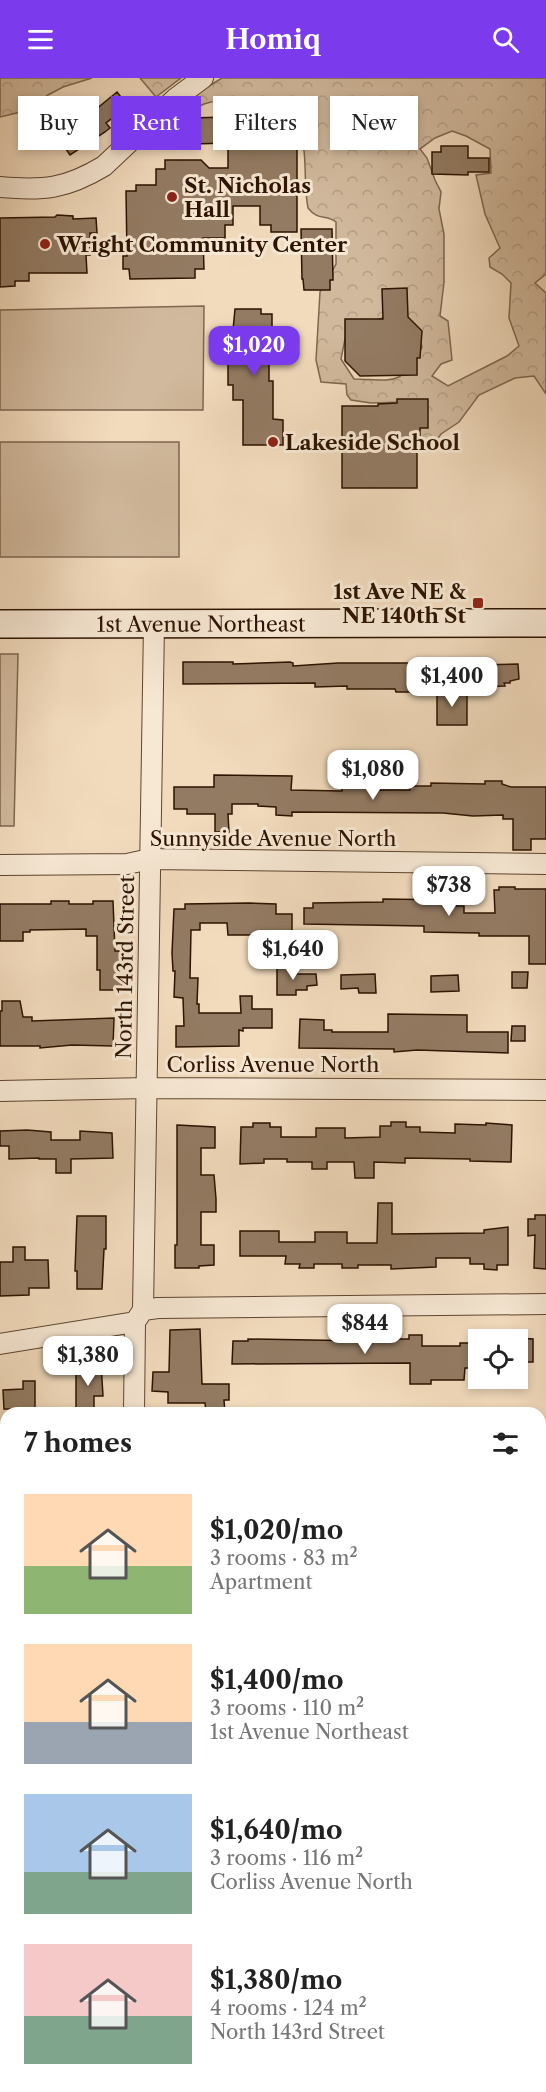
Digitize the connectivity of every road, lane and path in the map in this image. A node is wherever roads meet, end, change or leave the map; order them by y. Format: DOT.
graph roads {
  1 [pos="203,78"];
  2 [pos="0,187"];
  3 [pos="546,623"];
  4 [pos="0,624"];
  5 [pos="154,624"];
  6 [pos="150,859"];
  7 [pos="546,864"];
  8 [pos="0,865"];
  9 [pos="147,1088"];
  10 [pos="546,1090"];
  11 [pos="0,1091"];
  12 [pos="546,1304"];
  13 [pos="139,1316"];
  14 [pos="0,1344"];
  15 [pos="134,1407"];
  1 -- 2 [label="street"];
  3 -- 5 [label="street, 1st Avenue Northeast"];
  4 -- 5 [label="street, 1st Avenue Northeast"];
  5 -- 6 [label="street, North 143rd Street"];
  6 -- 7 [label="street, Sunnyside Avenue North"];
  6 -- 8 [label="street, Sunnyside Avenue North"];
  6 -- 9 [label="street, North 143rd Street"];
  9 -- 10 [label="street, Corliss Avenue North"];
  9 -- 11 [label="street, Corliss Avenue North"];
  9 -- 13 [label="street, North 143rd Street"];
  12 -- 13 [label="street"];
  13 -- 14 [label="street"];
  13 -- 15 [label="street, North 143rd Street"];
}
